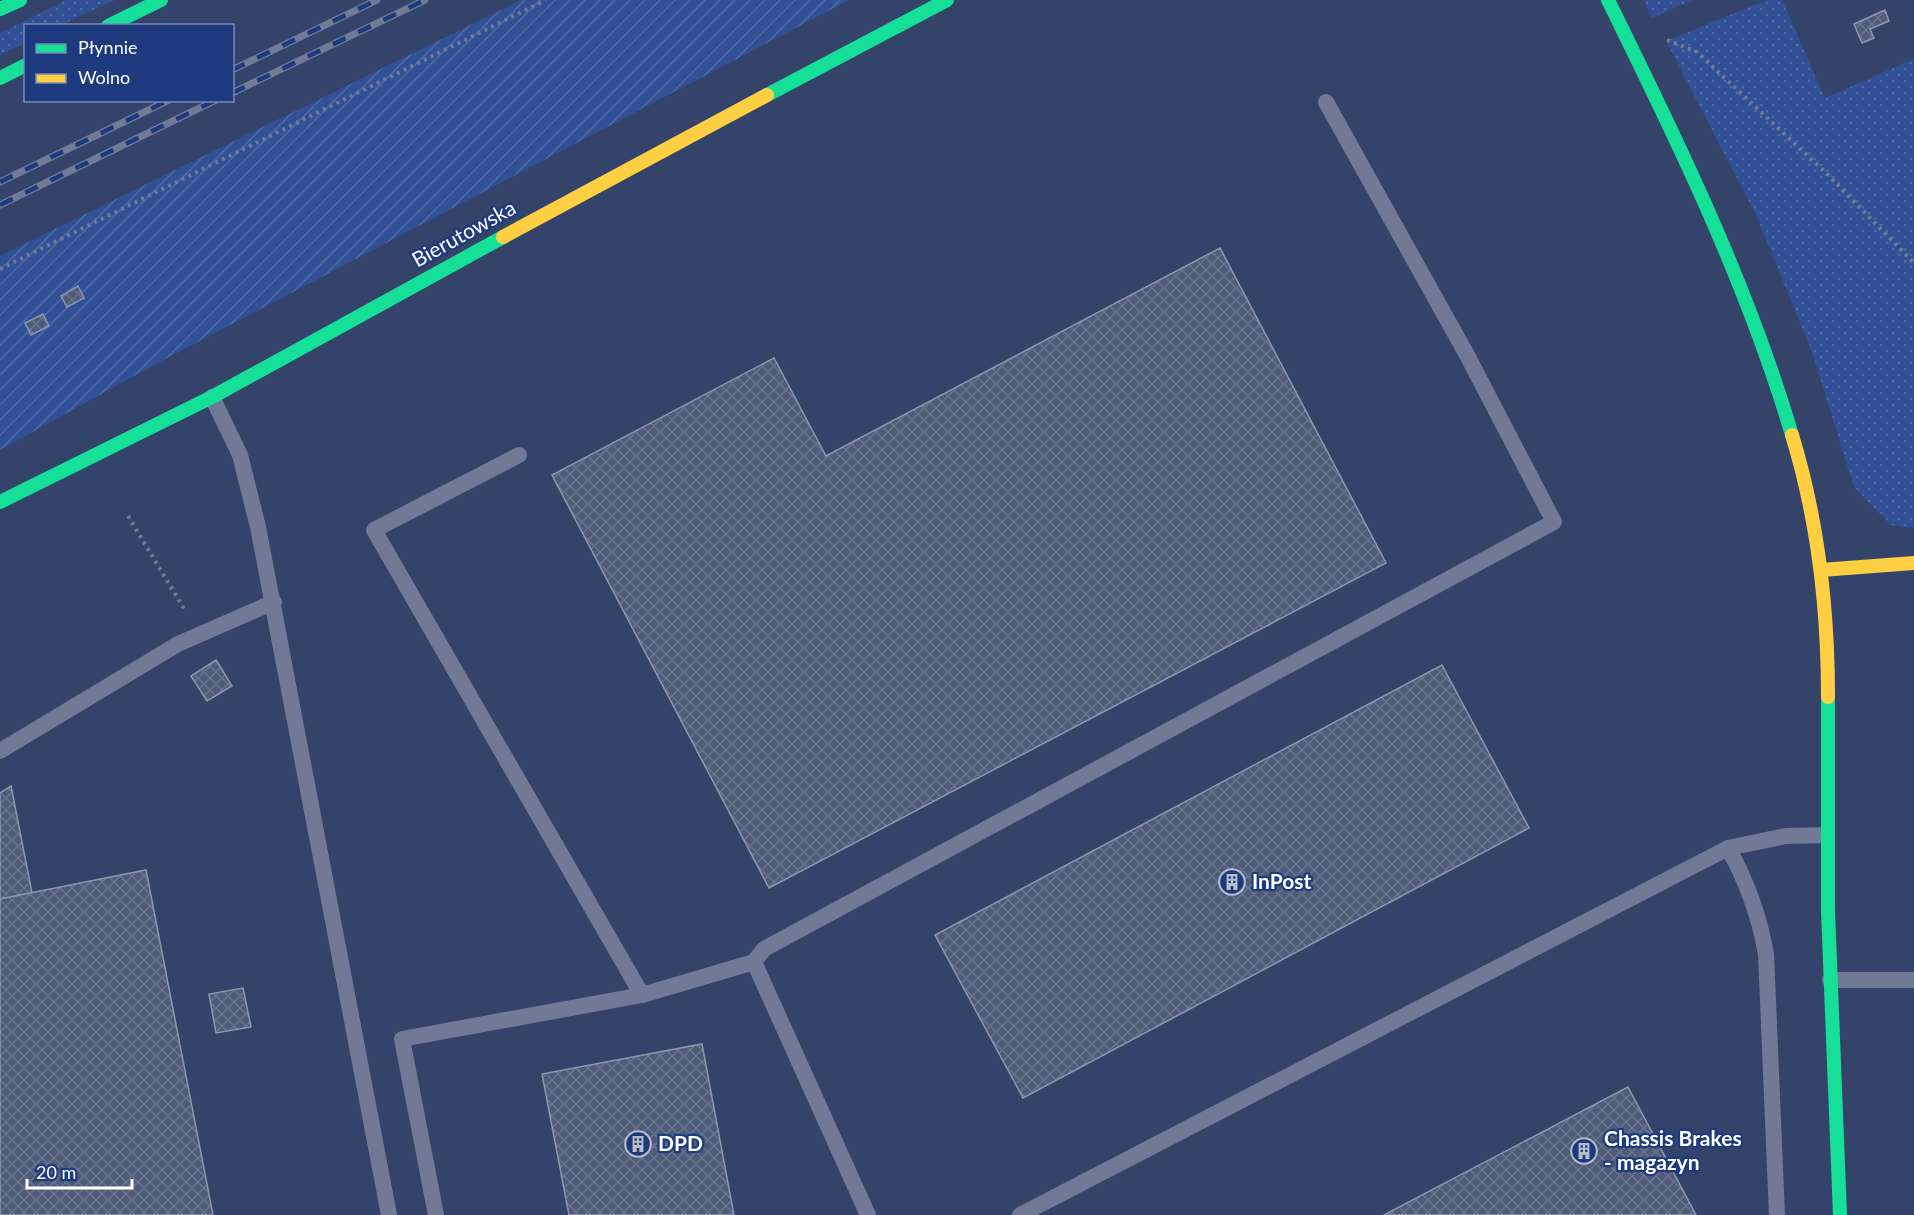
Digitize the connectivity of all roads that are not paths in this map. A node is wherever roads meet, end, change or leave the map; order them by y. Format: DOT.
graph roads {
  1 [pos="20,0"];
  2 [pos="161,0"];
  3 [pos="947,0"];
  4 [pos="1608,0"];
  5 [pos="0,9"];
  6 [pos="112,24"];
  7 [pos="24,66"];
  8 [pos="0,78"];
  9 [pos="1326,102"];
  10 [pos="212,397"];
  11 [pos="519,455"];
  12 [pos="0,502"];
  13 [pos="1914,562"];
  14 [pos="1821,570"];
  15 [pos="274,602"];
  16 [pos="0,751"];
  17 [pos="1827,835"];
  18 [pos="1728,848"];
  19 [pos="754,962"];
  20 [pos="1830,980"];
  21 [pos="1914,980"];
  22 [pos="642,995"];
  23 [pos="389,1215"];
  24 [pos="436,1215"];
  25 [pos="868,1215"];
  26 [pos="1020,1215"];
  27 [pos="1777,1215"];
  28 [pos="1840,1215"];
  1 -- 5 [label="street"];
  2 -- 6 [label="street"];
  3 -- 10 [label="street, Bierutowska"];
  4 -- 14 [label="street"];
  7 -- 8 [label="street"];
  9 -- 19 [label="lane"];
  10 -- 12 [label="street, Bierutowska"];
  10 -- 15 [label="lane"];
  11 -- 22 [label="lane"];
  13 -- 14 [label="street"];
  14 -- 17 [label="street"];
  15 -- 16 [label="lane"];
  15 -- 23 [label="lane"];
  17 -- 18 [label="lane"];
  17 -- 20 [label="street"];
  18 -- 26 [label="lane"];
  18 -- 27 [label="lane"];
  19 -- 22 [label="lane"];
  19 -- 25 [label="lane"];
  20 -- 21 [label="lane"];
  20 -- 28 [label="street"];
  22 -- 24 [label="lane"];
}
